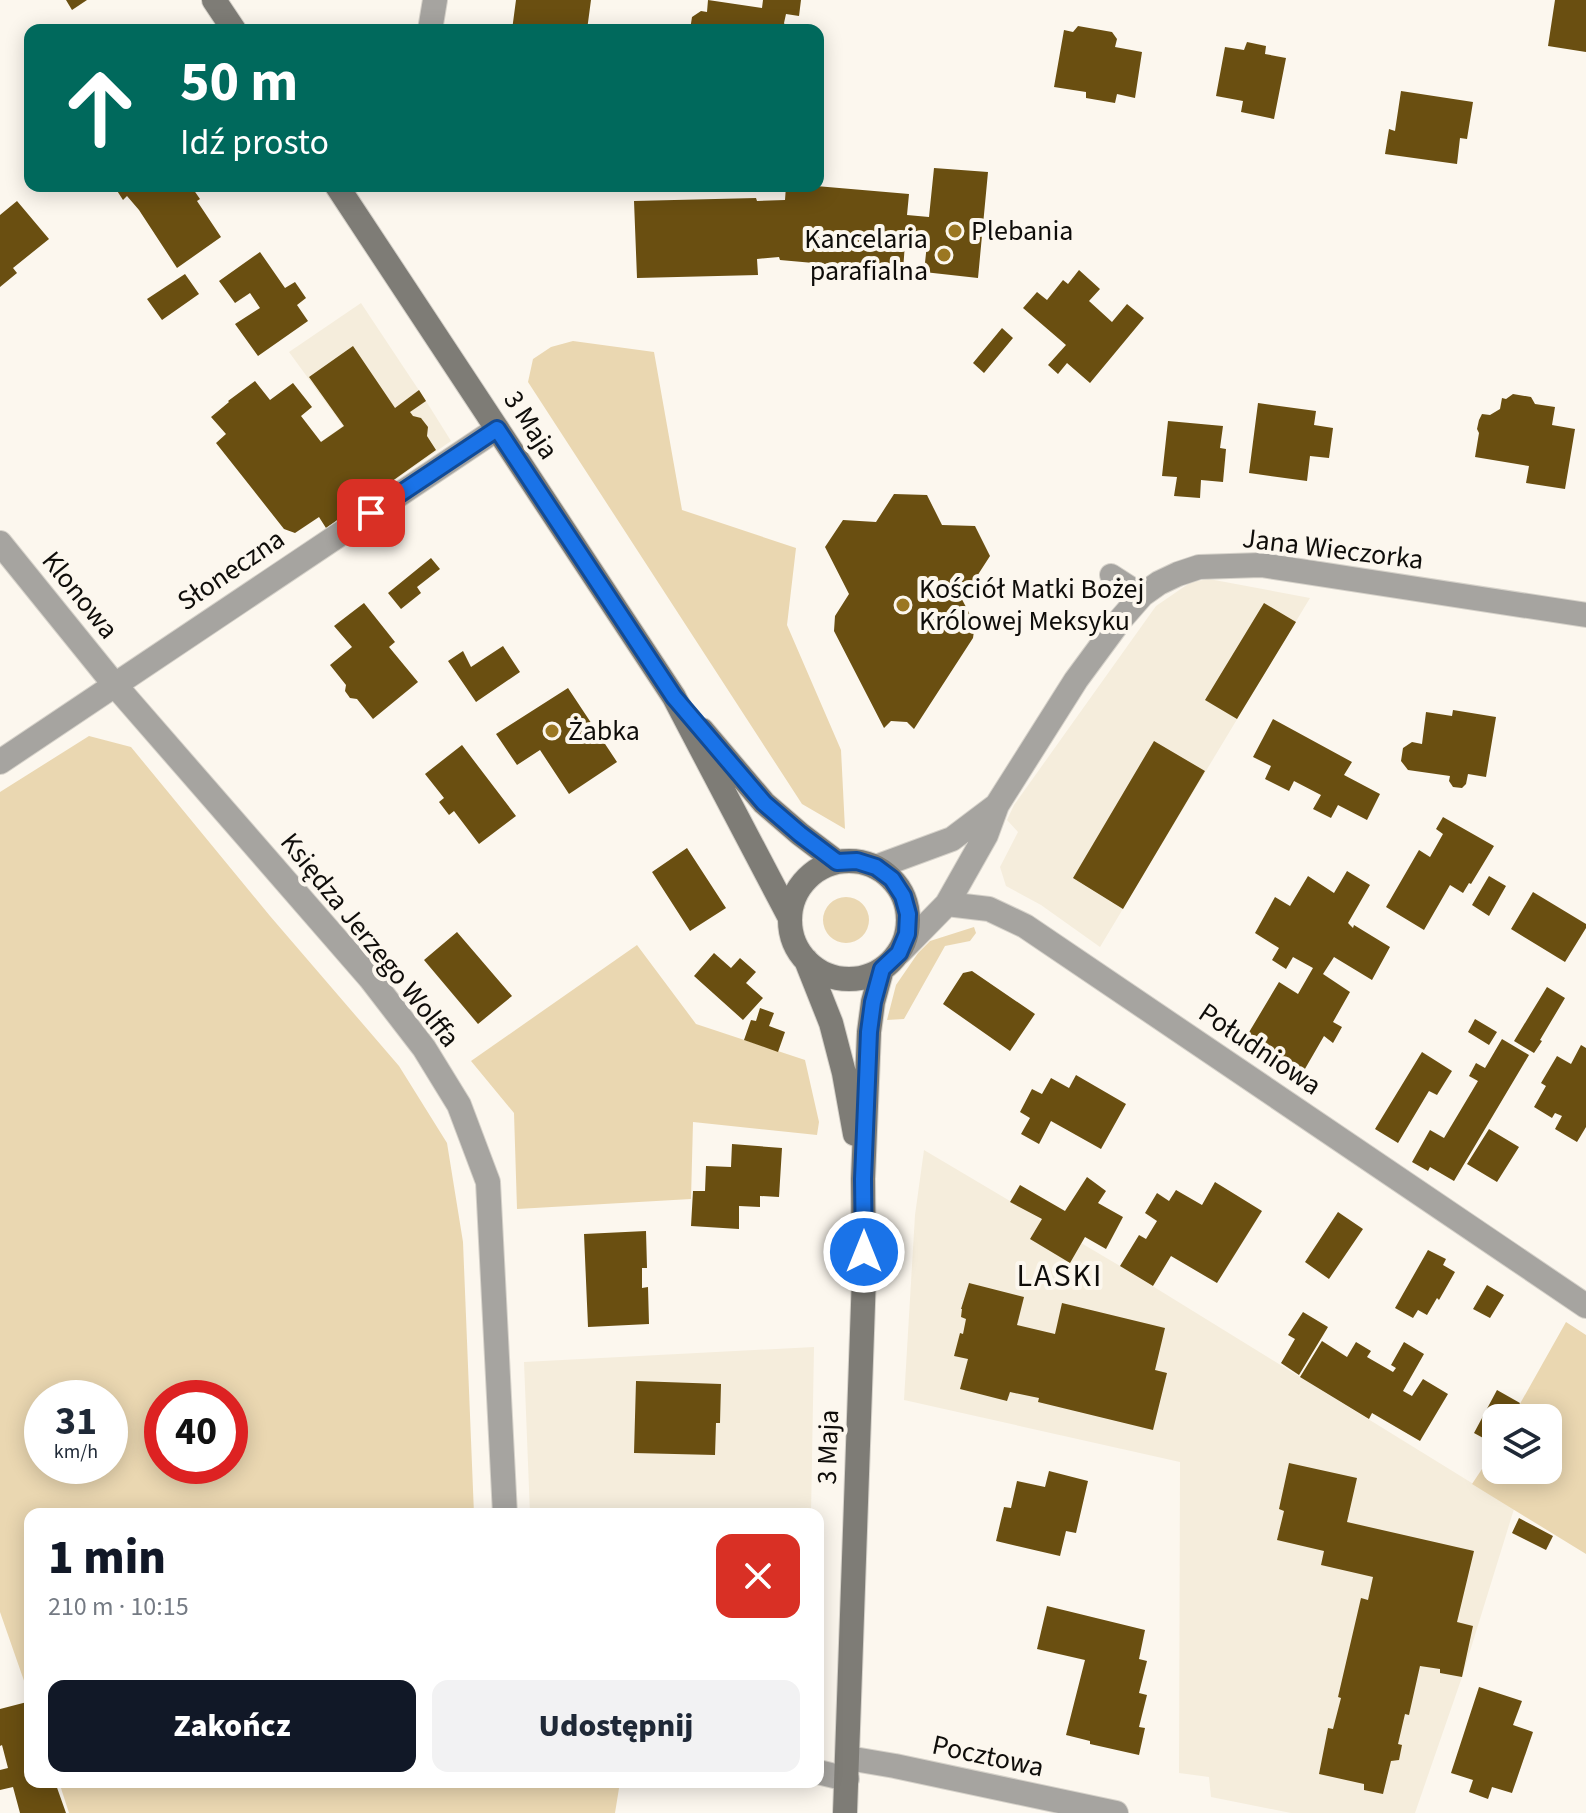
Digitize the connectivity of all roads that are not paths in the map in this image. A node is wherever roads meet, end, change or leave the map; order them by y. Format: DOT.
graph roads {
  1 [pos="214,0"];
  2 [pos="435,0"];
  3 [pos="230,24"];
  4 [pos="431,24"];
  5 [pos="341,192"];
  6 [pos="497,429"];
  7 [pos="0,543"];
  8 [pos="1111,575"];
  9 [pos="1142,595"];
  10 [pos="1586,615"];
  11 [pos="114,684"];
  12 [pos="674,697"];
  13 [pos="0,762"];
  14 [pos="997,805"];
  15 [pos="837,862"];
  16 [pos="876,867"];
  17 [pos="947,904"];
  18 [pos="790,918"];
  19 [pos="806,960"];
  20 [pos="890,961"];
  21 [pos="863,1179"];
  22 [pos="1586,1306"];
  23 [pos="505,1508"];
  24 [pos="847,1769"];
  25 [pos="824,1771"];
  26 [pos="1065,1808"];
  27 [pos="845,1813"];
  28 [pos="1116,1813"];
  1 -- 3 [label="street"];
  2 -- 4 [label="street"];
  5 -- 6 [label="street, 3 Maja"];
  6 -- 11 [label="street, Słoneczna"];
  6 -- 12 [label="street, 3 Maja"];
  7 -- 11 [label="street, Klonowa"];
  8 -- 9 [label="lane"];
  9 -- 10 [label="street, Jana Wieczorka"];
  9 -- 14 [label="street, Jana Wieczorka"];
  11 -- 13 [label="street, Słoneczna"];
  11 -- 23 [label="street, Księdza Jerzego Wolffa"];
  12 -- 15 [label="street, 3 Maja"];
  12 -- 18 [label="street, 3 Maja"];
  14 -- 16 [label="street, Jana Wieczorka"];
  14 -- 17 [label="street, Jana Wieczorka"];
  15 -- 16 [label="street"];
  15 -- 18 [label="street"];
  16 -- 20 [label="street"];
  17 -- 20 [label="street"];
  17 -- 22 [label="street, Południowa"];
  18 -- 19 [label="street"];
  19 -- 20 [label="street"];
  19 -- 21 [label="street, 3 Maja"];
  20 -- 21 [label="street, 3 Maja"];
  21 -- 24 [label="street, 3 Maja"];
  24 -- 25 [label="street"];
  24 -- 26 [label="street, Pocztowa"];
  24 -- 27 [label="street, 3 Maja"];
  26 -- 28 [label="street, Pocztowa"];
}
